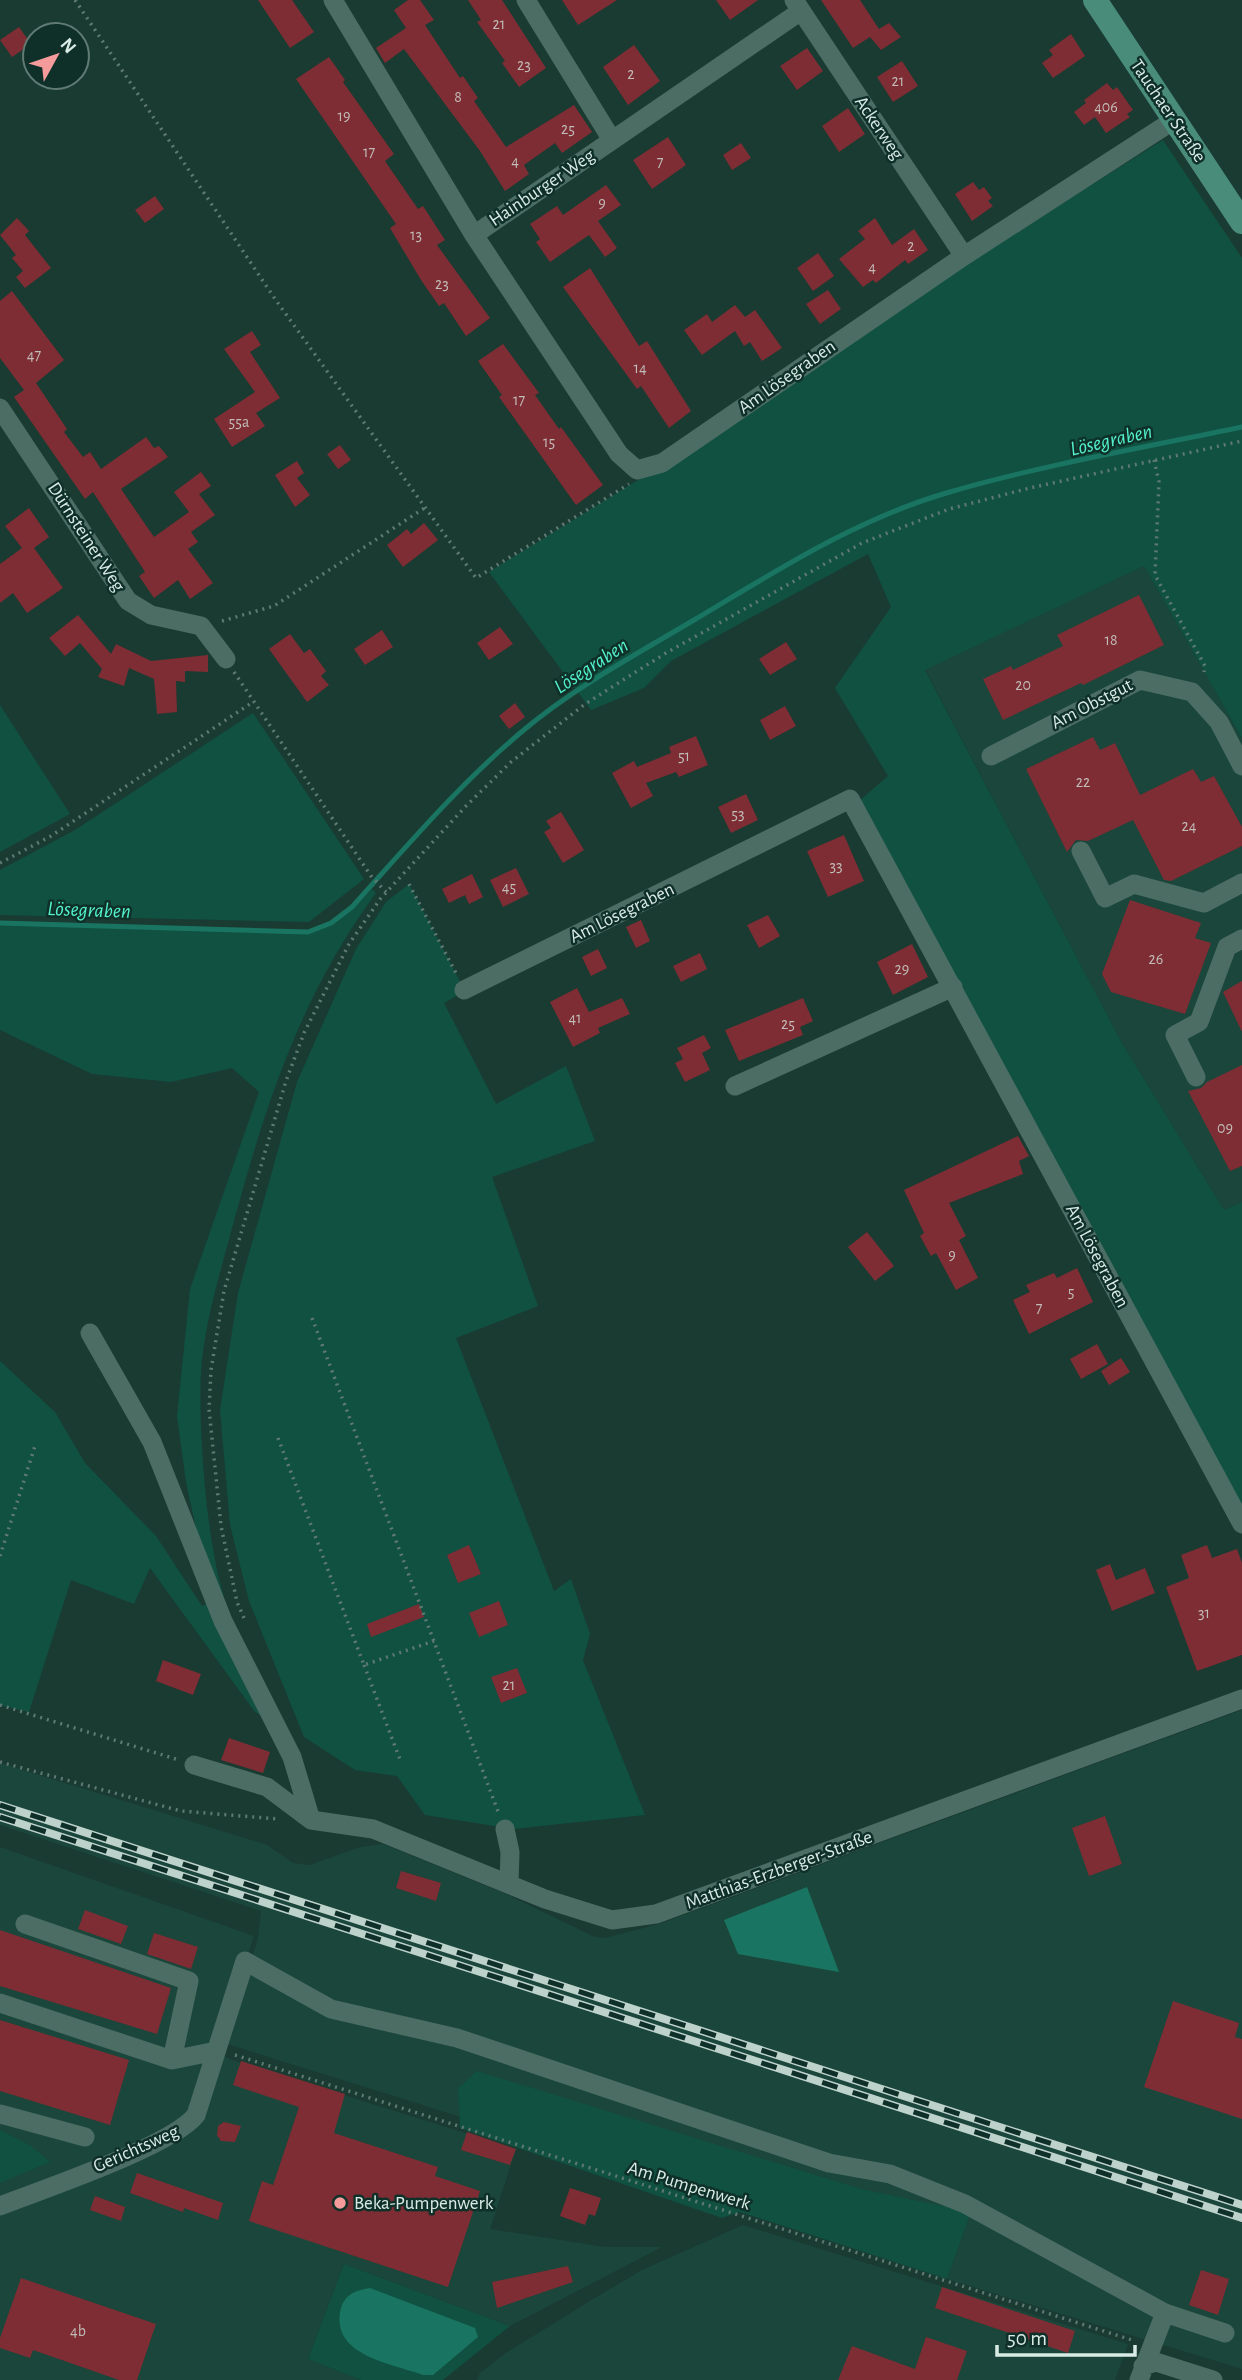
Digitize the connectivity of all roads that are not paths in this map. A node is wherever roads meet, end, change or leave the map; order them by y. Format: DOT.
graph roads {
  1 [pos="333,0"];
  2 [pos="526,0"];
  3 [pos="1095,0"];
  4 [pos="797,5"];
  5 [pos="1174,120"];
  6 [pos="612,140"];
  7 [pos="1242,222"];
  8 [pos="474,235"];
  9 [pos="964,256"];
  10 [pos="0,408"];
  11 [pos="226,659"];
  12 [pos="991,756"];
  13 [pos="1242,766"];
  14 [pos="1081,851"];
  15 [pos="1242,883"];
  16 [pos="1242,939"];
  17 [pos="953,987"];
  18 [pos="464,990"];
  19 [pos="1196,1077"];
  20 [pos="735,1086"];
  21 [pos="90,1333"];
  22 [pos="1242,1524"];
  23 [pos="1242,1699"];
  24 [pos="194,1765"];
  25 [pos="311,1820"];
  26 [pos="505,1829"];
  27 [pos="509,1884"];
  28 [pos="25,1924"];
  29 [pos="0,2003"];
  30 [pos="216,2052"];
  31 [pos="172,2060"];
  32 [pos="0,2114"];
  33 [pos="85,2137"];
  34 [pos="0,2206"];
  35 [pos="1165,2313"];
  36 [pos="1225,2333"];
  37 [pos="1141,2373"];
  38 [pos="1213,2380"];
  1 -- 8 [label="street, Hainburger Weg"];
  2 -- 6 [label="street"];
  3 -- 5 [label="main road, Tauchaer Straße"];
  4 -- 6 [label="street, Hainburger Weg"];
  4 -- 9 [label="street, Ackerweg"];
  5 -- 7 [label="main road, Tauchaer Straße"];
  5 -- 9 [label="street, Am Lösegraben"];
  6 -- 8 [label="street, Hainburger Weg"];
  8 -- 9 [label="street, Am Lösegraben"];
  10 -- 11 [label="street, Dürnsteiner Weg"];
  12 -- 13 [label="street, Am Obstgut"];
  14 -- 15 [label="street"];
  16 -- 19 [label="street"];
  17 -- 18 [label="street, Am Lösegraben"];
  17 -- 20 [label="street"];
  17 -- 22 [label="street, Am Lösegraben"];
  21 -- 25 [label="street"];
  23 -- 27 [label="street, Matthias-Erzberger-Straße"];
  24 -- 25 [label="street"];
  25 -- 27 [label="street, Matthias-Erzberger-Straße"];
  26 -- 27 [label="street"];
  28 -- 31 [label="street"];
  29 -- 31 [label="street"];
  30 -- 31 [label="street"];
  30 -- 34 [label="street, Gerichtsweg"];
  30 -- 35 [label="street, Gerichtsweg"];
  32 -- 33 [label="street"];
  35 -- 36 [label="street"];
  35 -- 37 [label="street"];
  37 -- 38 [label="street"];
}
